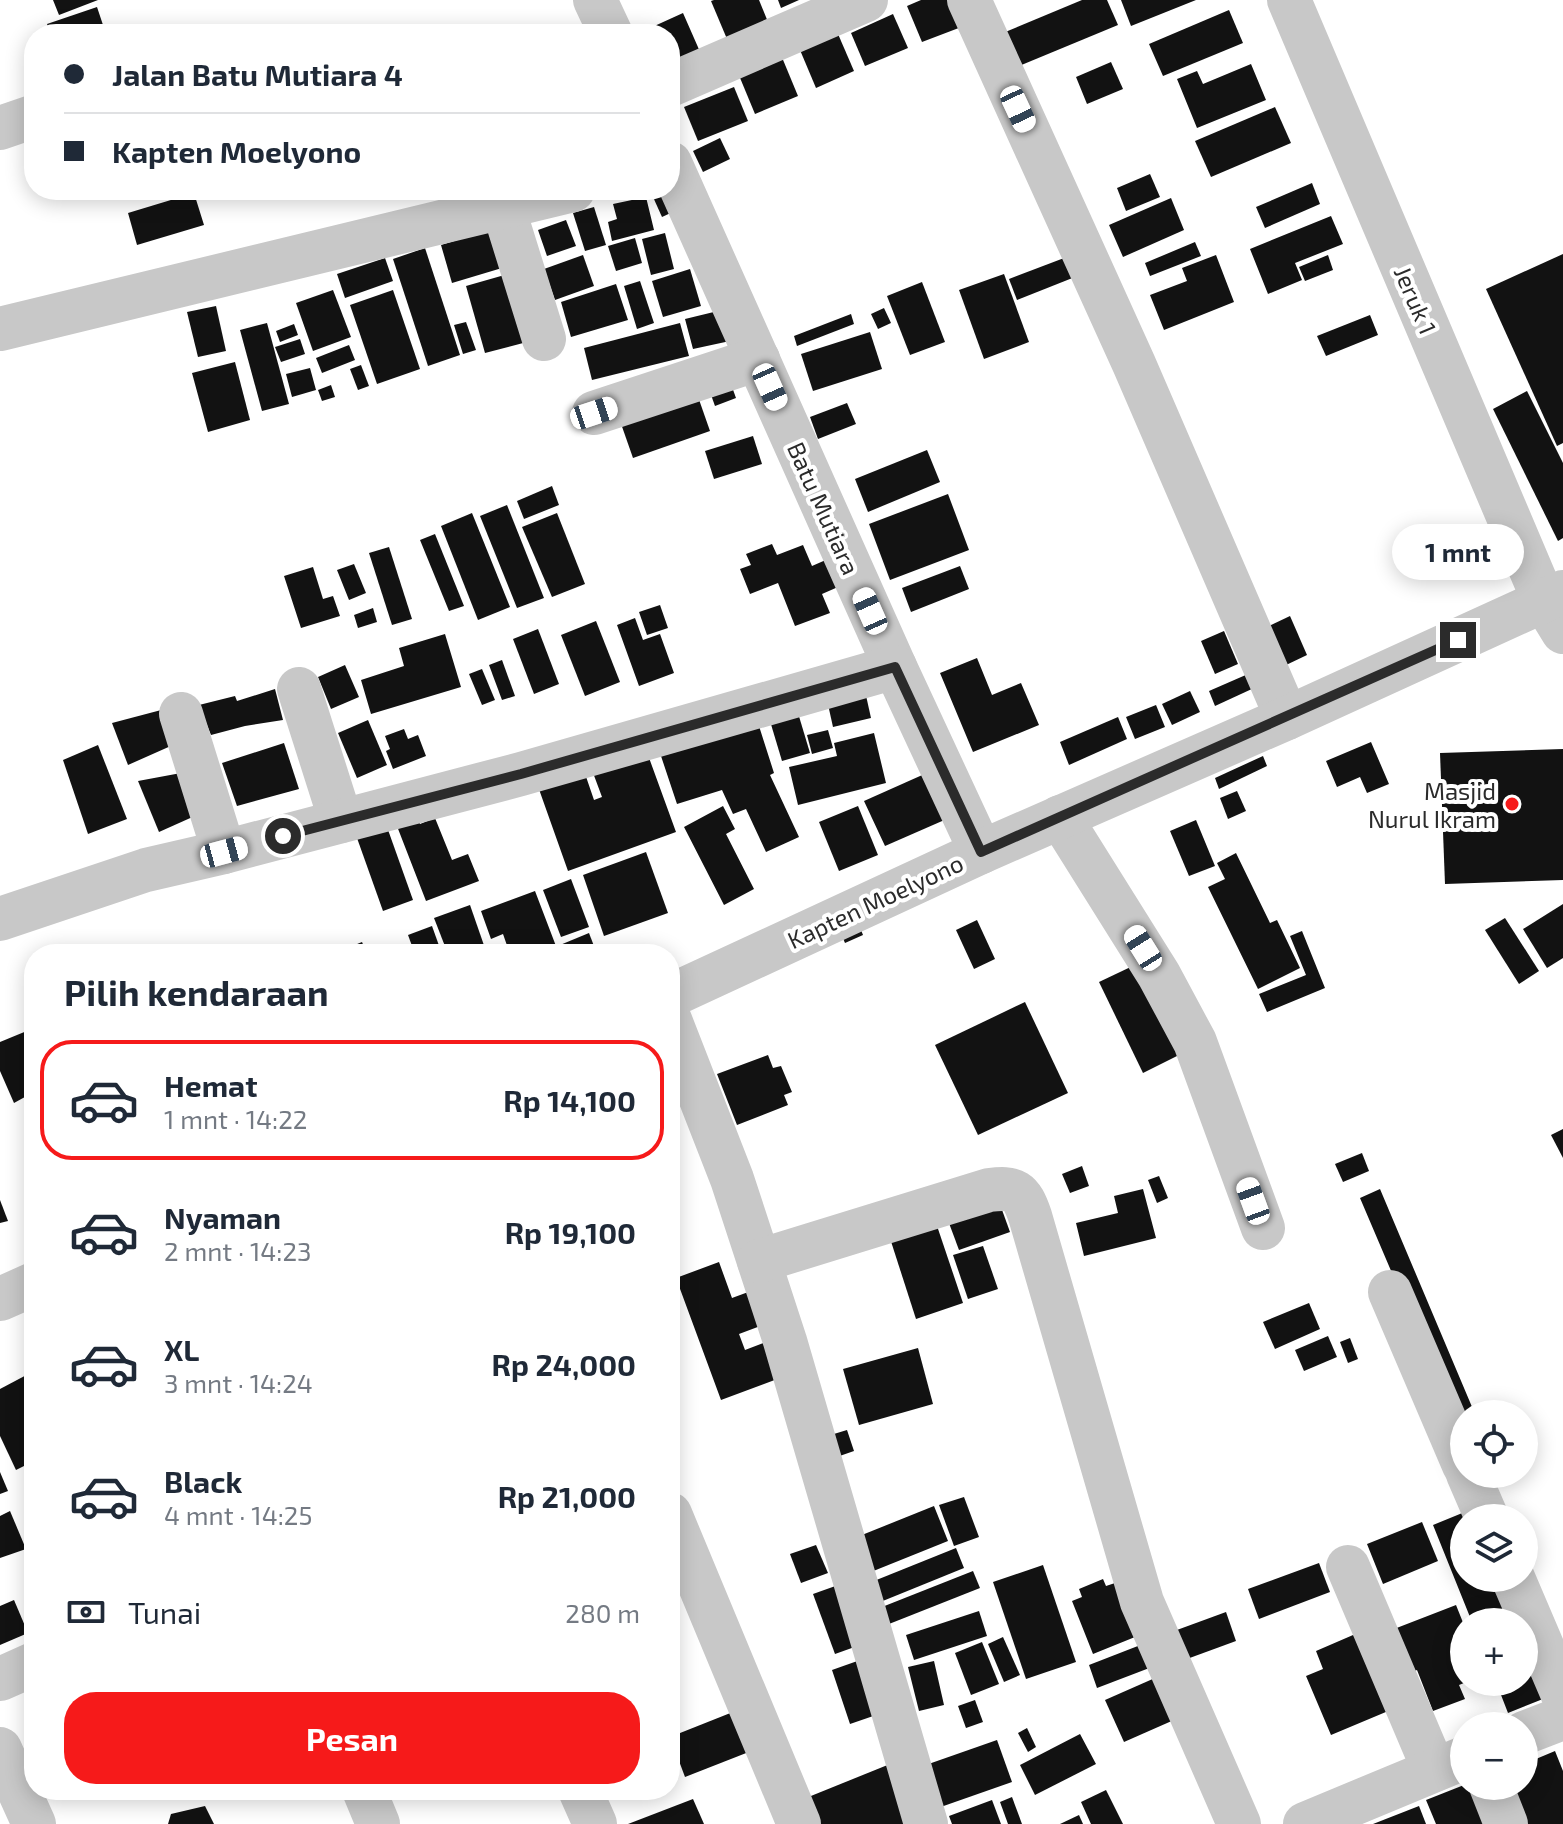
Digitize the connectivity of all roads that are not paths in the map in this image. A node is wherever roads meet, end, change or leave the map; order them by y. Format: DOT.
graph roads {
  1 [pos="595,0"];
  2 [pos="866,0"];
  3 [pos="969,0"];
  4 [pos="1289,0"];
  5 [pos="606,24"];
  6 [pos="680,81"];
  7 [pos="680,187"];
  8 [pos="532,200"];
  9 [pos="503,207"];
  10 [pos="0,329"];
  11 [pos="544,339"];
  12 [pos="758,359"];
  13 [pos="594,413"];
  14 [pos="1557,608"];
  15 [pos="895,667"];
  16 [pos="299,689"];
  17 [pos="181,714"];
  18 [pos="1287,718"];
  19 [pos="1060,817"];
  20 [pos="341,821"];
  21 [pos="224,852"];
  22 [pos="981,852"];
  23 [pos="0,919"];
  24 [pos="680,991"];
  25 [pos="680,1046"];
  26 [pos="1263,1228"];
  27 [pos="759,1261"];
  28 [pos="24,1288"];
  29 [pos="1390,1292"];
  30 [pos="0,1299"];
  31 [pos="1450,1432"];
  32 [pos="680,1538"];
  33 [pos="1348,1567"];
  34 [pos="1519,1592"];
  35 [pos="24,1668"];
  36 [pos="0,1679"];
  37 [pos="1563,1695"];
  38 [pos="1563,1718"];
  39 [pos="1538,1728"];
  40 [pos="0,1749"];
  41 [pos="1449,1764"];
  42 [pos="368,1800"];
  43 [pos="584,1800"];
  44 [pos="1497,1800"];
  45 [pos="34,1824"];
  46 [pos="378,1824"];
  47 [pos="595,1824"];
  48 [pos="799,1824"];
  49 [pos="926,1824"];
  50 [pos="1239,1824"];
  51 [pos="1305,1824"];
  52 [pos="1506,1824"];
  1 -- 5 [label="street"];
  2 -- 6 [label="street"];
  3 -- 18 [label="street"];
  4 -- 14 [label="street, Jeruk 1"];
  7 -- 12 [label="street, Batu Mutiara"];
  8 -- 9 [label="street"];
  9 -- 10 [label="street"];
  9 -- 11 [label="street"];
  12 -- 13 [label="street"];
  12 -- 15 [label="street, Batu Mutiara"];
  14 -- 18 [label="street, Kapten Moelyono"];
  15 -- 20 [label="street"];
  15 -- 22 [label="street, Batu Mutiara"];
  16 -- 20 [label="street"];
  17 -- 21 [label="street"];
  18 -- 19 [label="street, Kapten Moelyono"];
  19 -- 22 [label="street, Kapten Moelyono"];
  19 -- 26 [label="street"];
  20 -- 21 [label="street"];
  21 -- 23 [label="street"];
  22 -- 24 [label="street, Kapten Moelyono"];
  25 -- 27 [label="street"];
  27 -- 49 [label="street"];
  27 -- 50 [label="street"];
  28 -- 30 [label="street"];
  29 -- 31 [label="street"];
  32 -- 48 [label="street"];
  33 -- 41 [label="street"];
  34 -- 37 [label="street"];
  35 -- 36 [label="street"];
  38 -- 39 [label="street"];
  40 -- 45 [label="street"];
  41 -- 51 [label="street"];
  42 -- 46 [label="street"];
  43 -- 47 [label="street"];
  44 -- 52 [label="street"];
}
